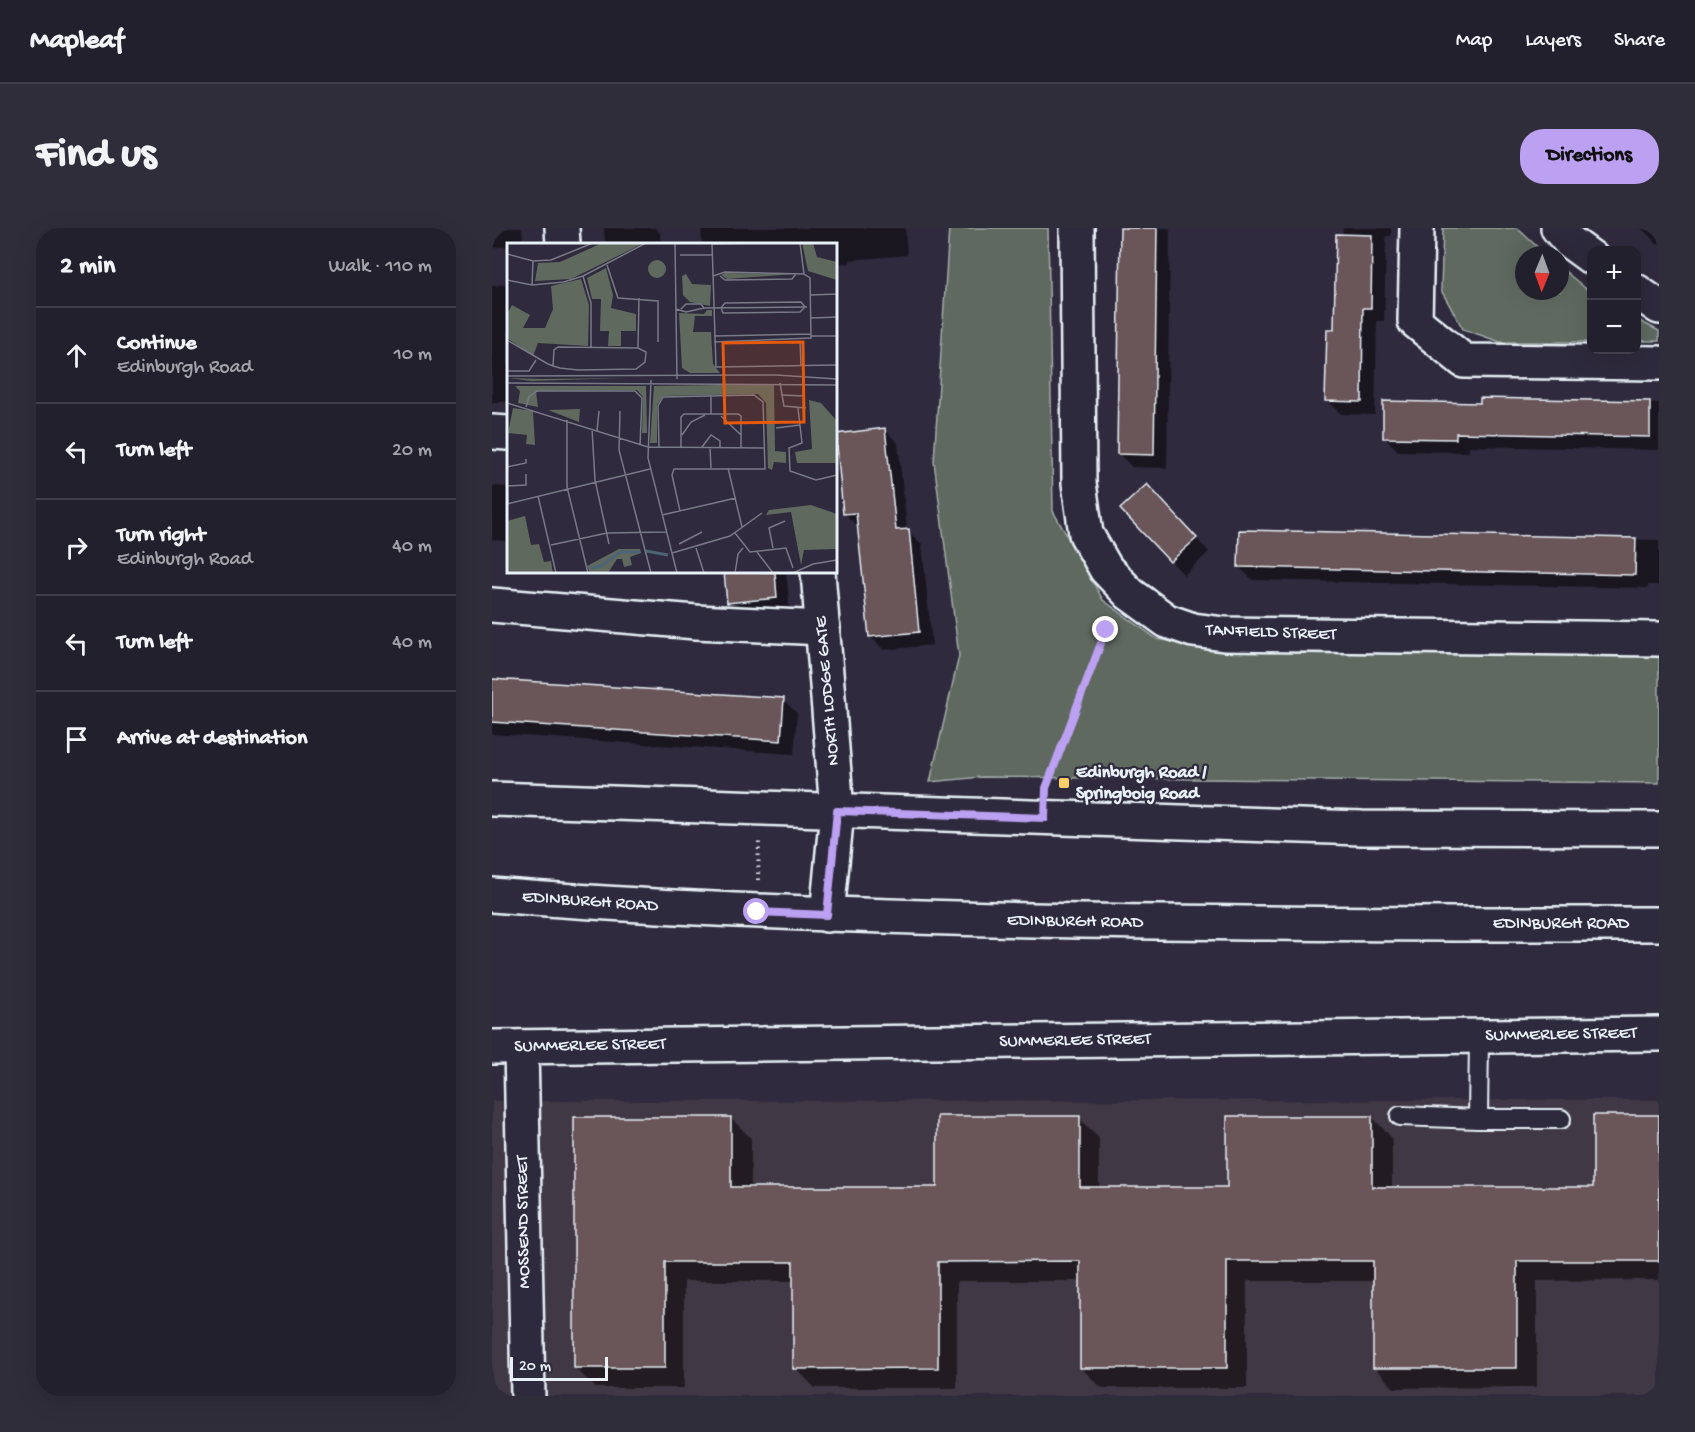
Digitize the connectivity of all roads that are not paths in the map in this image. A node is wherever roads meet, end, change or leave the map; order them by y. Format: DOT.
graph roads {
  1 [pos="562,228"];
  2 [pos="1077,228"];
  3 [pos="1417,228"];
  4 [pos="1558,228"];
  5 [pos="563,243"];
  6 [pos="1587,254"];
  7 [pos="1641,294"];
  8 [pos="1659,307"];
  9 [pos="1659,363"];
  10 [pos="492,432"];
  11 [pos="507,433"];
  12 [pos="818,573"];
  13 [pos="492,605"];
  14 [pos="823,628"];
  15 [pos="1659,639"];
  16 [pos="492,799"];
  17 [pos="837,811"];
  18 [pos="1659,829"];
  19 [pos="492,895"];
  20 [pos="827,915"];
  21 [pos="1659,924"];
  22 [pos="1659,1034"];
  23 [pos="1479,1036"];
  24 [pos="506,1047"];
  25 [pos="1400,1116"];
  26 [pos="1478,1119"];
  27 [pos="1561,1119"];
  28 [pos="528,1396"];
  1 -- 5 [label="street"];
  2 -- 15 [label="street, TANFIELD STREET"];
  3 -- 9 [label="street"];
  4 -- 6 [label="street"];
  7 -- 8 [label="street"];
  10 -- 11 [label="street"];
  12 -- 14 [label="street, NORTH LODGE GATE"];
  13 -- 14 [label="street"];
  14 -- 17 [label="street, NORTH LODGE GATE"];
  16 -- 17 [label="street"];
  17 -- 18 [label="street"];
  17 -- 20 [label="street, NORTH LODGE GATE"];
  19 -- 20 [label="street, EDINBURGH ROAD"];
  20 -- 21 [label="street, EDINBURGH ROAD"];
  22 -- 23 [label="street, SUMMERLEE STREET"];
  23 -- 24 [label="street, SUMMERLEE STREET"];
  23 -- 26 [label="lane"];
  24 -- 28 [label="street, MOSSEND STREET"];
  25 -- 26 [label="lane"];
  26 -- 27 [label="lane"];
}
